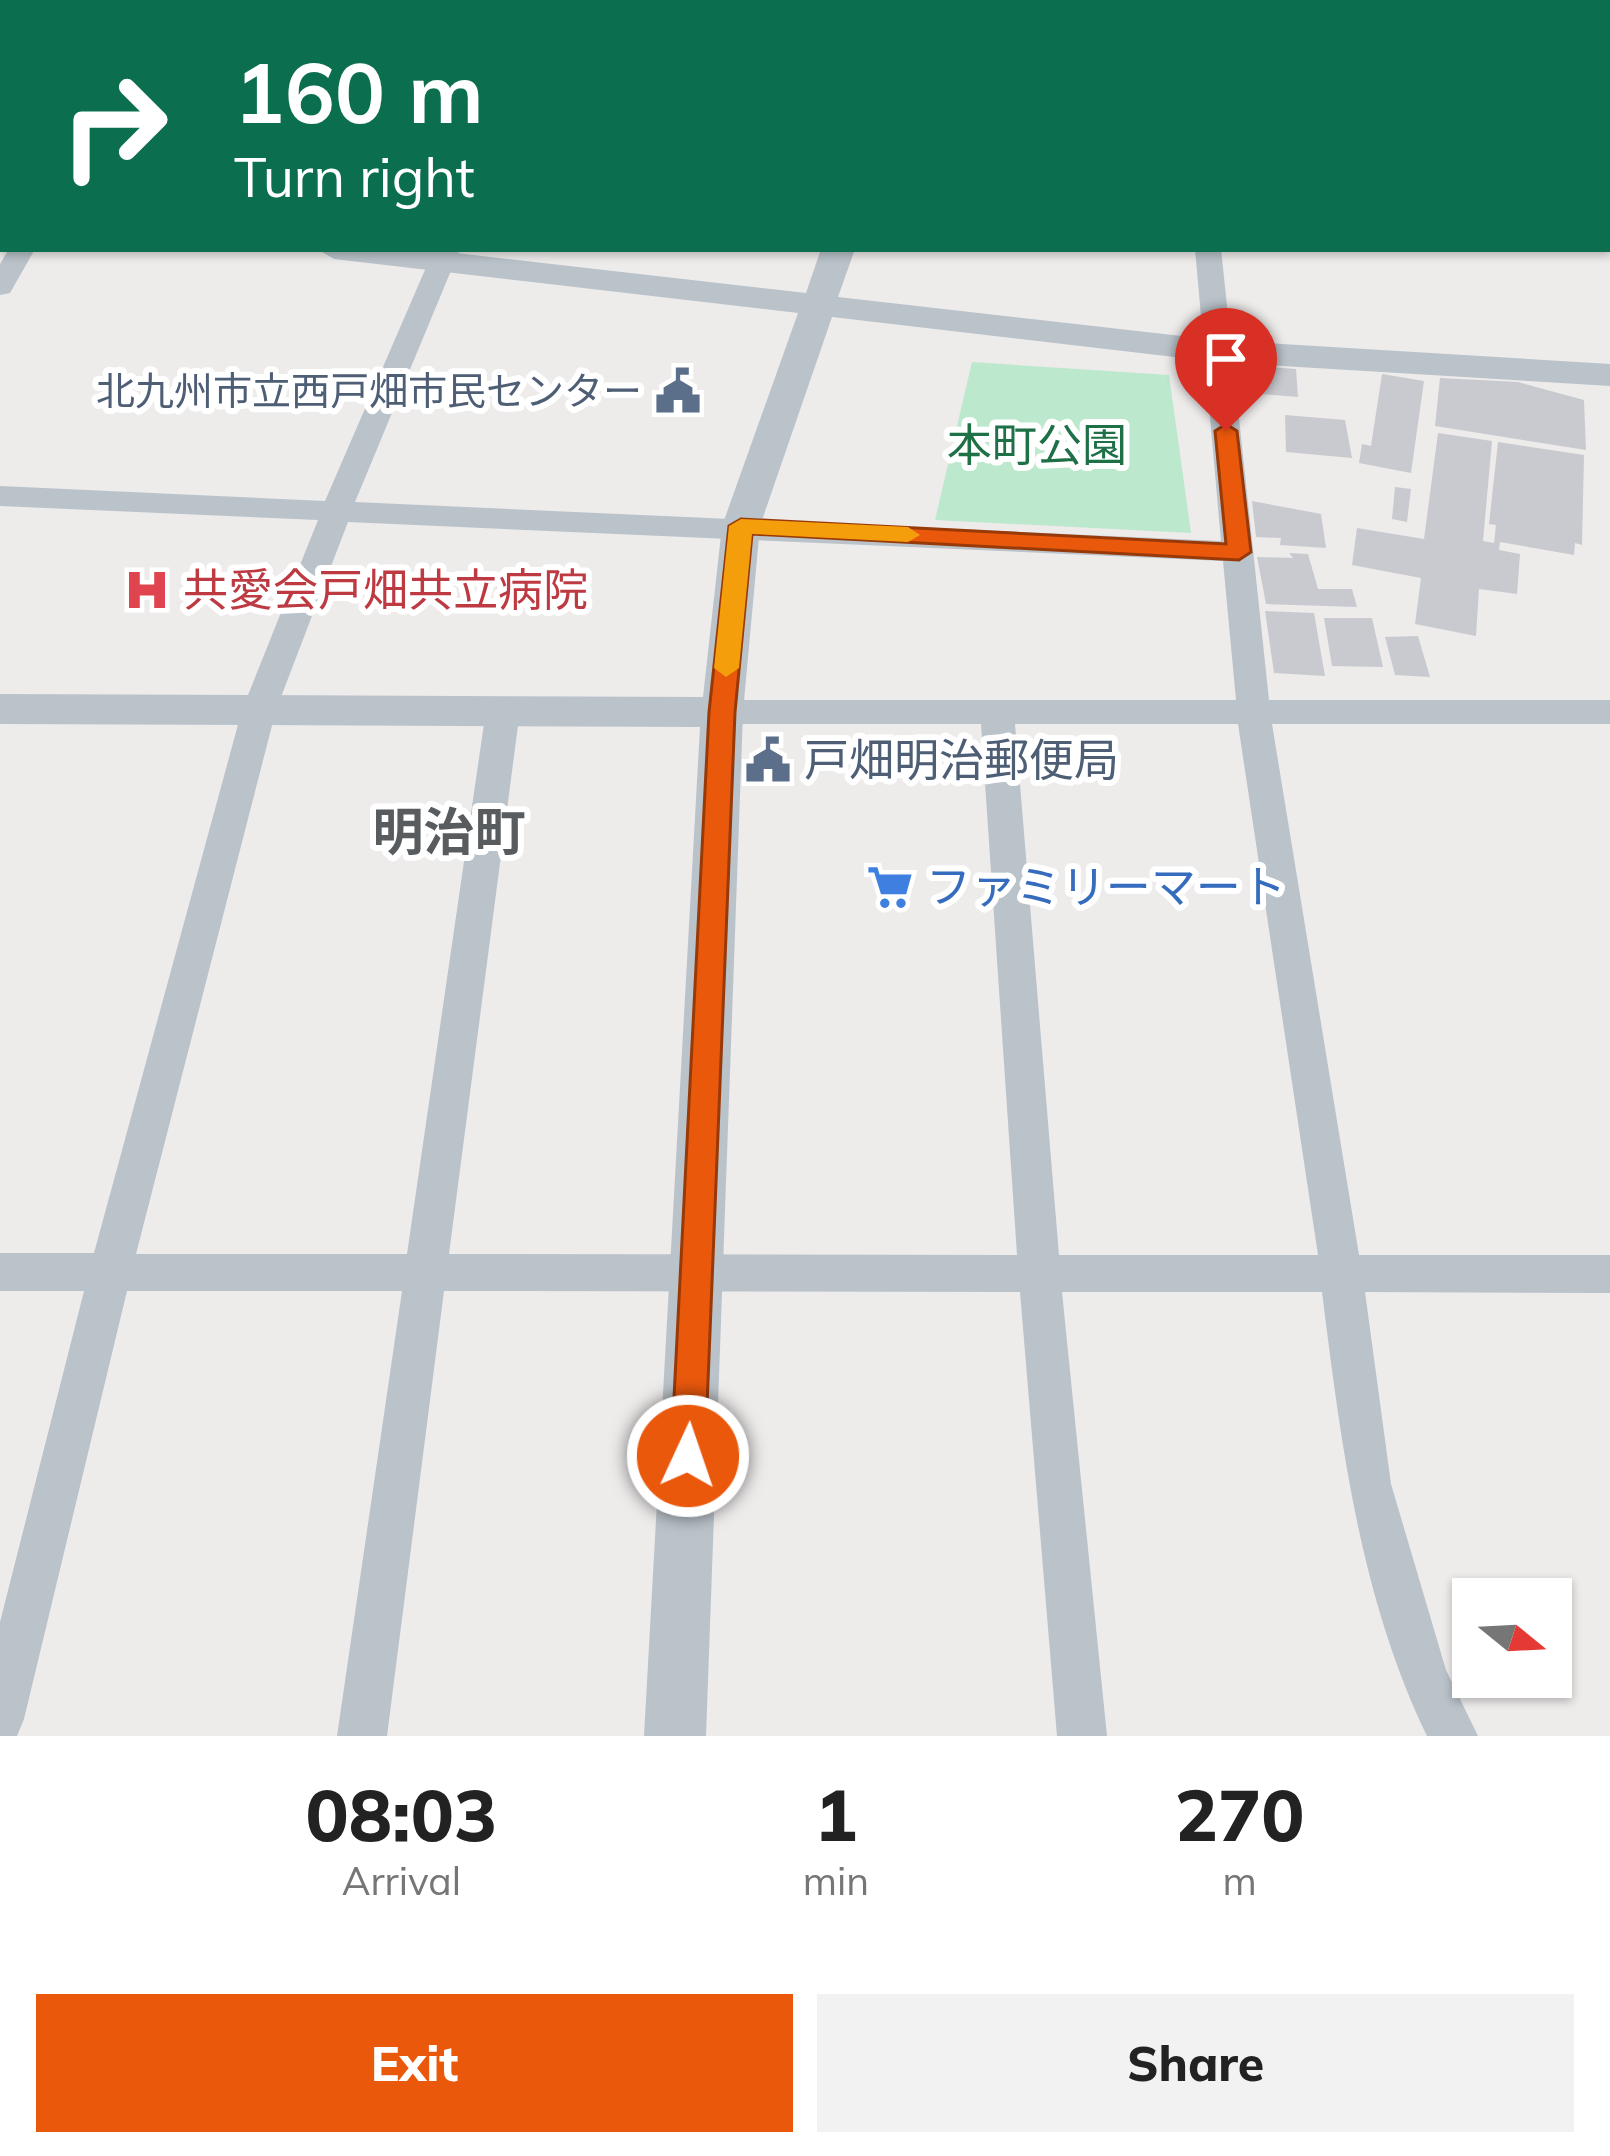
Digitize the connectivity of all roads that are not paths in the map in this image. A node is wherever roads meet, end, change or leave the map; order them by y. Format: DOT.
graph roads {
  1 [pos="20,252"];
  2 [pos="375,252"];
  3 [pos="837,252"];
  4 [pos="1208,252"];
  5 [pos="443,257"];
  6 [pos="0,287"];
  7 [pos="823,304"];
  8 [pos="1217,351"];
  9 [pos="1610,375"];
  10 [pos="0,496"];
  11 [pos="338,511"];
  12 [pos="741,526"];
  13 [pos="1239,552"];
  14 [pos="259,710"];
  15 [pos="502,710"];
  16 [pos="1,712"];
  17 [pos="722,712"];
  18 [pos="1610,712"];
  19 [pos="997,714"];
  20 [pos="1254,716"];
  21 [pos="697,1270"];
  22 [pos="1342,1271"];
  23 [pos="0,1272"];
  24 [pos="110,1272"];
  25 [pos="429,1272"];
  26 [pos="1039,1273"];
  27 [pos="1610,1274"];
  28 [pos="0,1719"];
  29 [pos="362,1736"];
  30 [pos="675,1736"];
  31 [pos="1082,1736"];
  32 [pos="1453,1736"];
  1 -- 6 [label="street"];
  2 -- 5 [label="street"];
  3 -- 7 [label="street"];
  4 -- 8 [label="street"];
  5 -- 7 [label="street"];
  5 -- 11 [label="street"];
  7 -- 8 [label="street"];
  7 -- 12 [label="street"];
  8 -- 9 [label="street"];
  8 -- 13 [label="street"];
  10 -- 11 [label="street"];
  11 -- 12 [label="street"];
  11 -- 14 [label="street"];
  12 -- 13 [label="street"];
  12 -- 17 [label="street"];
  13 -- 20 [label="street"];
  14 -- 15 [label="street"];
  14 -- 16 [label="street"];
  14 -- 24 [label="street"];
  15 -- 17 [label="street"];
  15 -- 25 [label="street"];
  17 -- 19 [label="street"];
  17 -- 21 [label="street"];
  18 -- 20 [label="street"];
  19 -- 20 [label="street"];
  19 -- 26 [label="street"];
  20 -- 22 [label="street"];
  21 -- 25 [label="street"];
  21 -- 26 [label="street"];
  21 -- 30 [label="street"];
  22 -- 26 [label="street"];
  22 -- 27 [label="street"];
  22 -- 32 [label="street"];
  23 -- 24 [label="street"];
  24 -- 25 [label="street"];
  24 -- 28 [label="street"];
  25 -- 29 [label="street"];
  26 -- 31 [label="street"];
}
